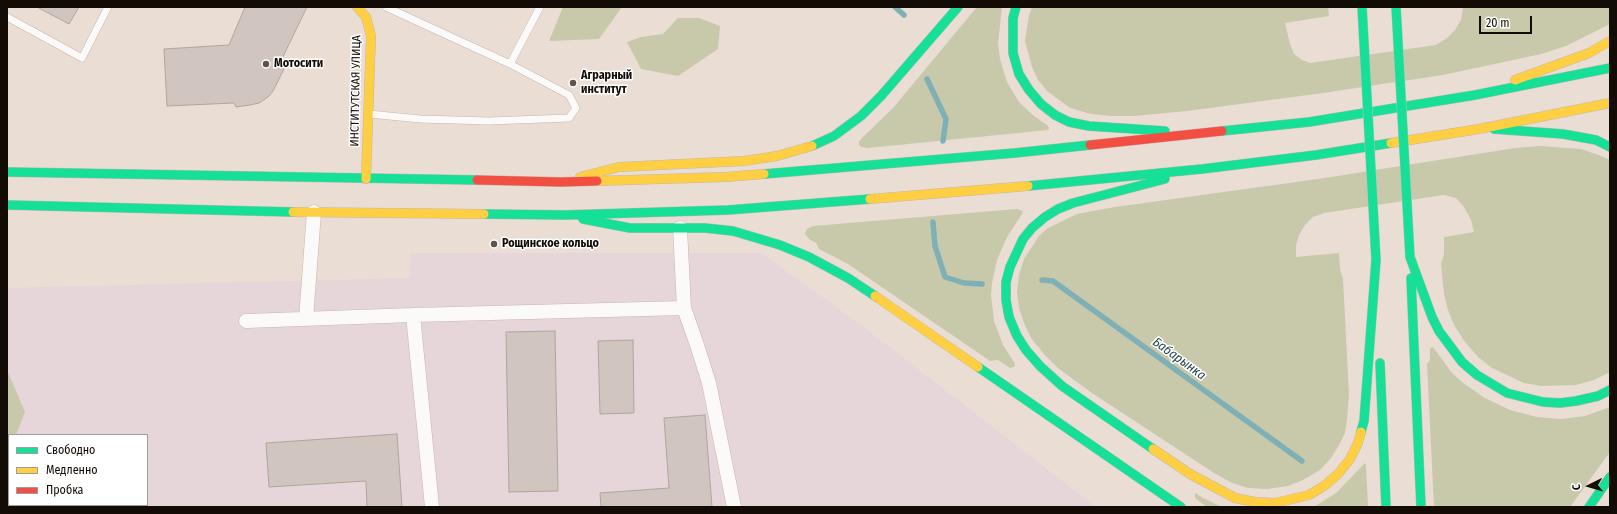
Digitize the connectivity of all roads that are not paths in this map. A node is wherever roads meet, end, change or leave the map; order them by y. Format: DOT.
graph roads {
  1 [pos="108,7"];
  2 [pos="357,7"];
  3 [pos="386,7"];
  4 [pos="540,7"];
  5 [pos="1016,7"];
  6 [pos="1362,7"];
  7 [pos="1396,7"];
  8 [pos="955,9"];
  9 [pos="7,17"];
  10 [pos="1610,41"];
  11 [pos="510,64"];
  12 [pos="1610,68"];
  13 [pos="1475,95"];
  14 [pos="1610,103"];
  15 [pos="369,114"];
  16 [pos="1479,129"];
  17 [pos="1200,134"];
  18 [pos="1610,147"];
  19 [pos="1202,169"];
  20 [pos="7,172"];
  21 [pos="366,179"];
  22 [pos="561,182"];
  23 [pos="7,205"];
  24 [pos="314,212"];
  25 [pos="566,215"];
  26 [pos="680,228"];
  27 [pos="1410,256"];
  28 [pos="1376,260"];
  29 [pos="684,308"];
  30 [pos="413,315"];
  31 [pos="306,319"];
  32 [pos="246,322"];
  33 [pos="1379,340"];
  34 [pos="1380,356"];
  35 [pos="1610,390"];
  36 [pos="1610,477"];
  37 [pos="432,507"];
  38 [pos="734,507"];
  39 [pos="1180,507"];
  40 [pos="1386,507"];
  41 [pos="1421,507"];
  42 [pos="1589,507"];
  1 -- 9 [label="lane"];
  2 -- 15 [label="main road, ИНСТИТУТСКАЯ УЛИЦА"];
  3 -- 11 [label="lane"];
  4 -- 11 [label="lane"];
  5 -- 17 [label="main road"];
  6 -- 28 [label="main road, bridge"];
  7 -- 27 [label="main road, bridge"];
  8 -- 22 [label="main road"];
  10 -- 13 [label="main road"];
  11 -- 15 [label="lane"];
  12 -- 13 [label="main road"];
  13 -- 17 [label="main road"];
  14 -- 16 [label="main road"];
  15 -- 21 [label="main road, ИНСТИТУТСКАЯ УЛИЦА"];
  16 -- 18 [label="main road"];
  16 -- 19 [label="main road"];
  17 -- 22 [label="main road"];
  19 -- 25 [label="main road"];
  19 -- 28 [label="main road"];
  20 -- 21 [label="main road"];
  21 -- 22 [label="main road"];
  23 -- 24 [label="main road"];
  24 -- 25 [label="main road"];
  24 -- 31 [label="street"];
  25 -- 26 [label="main road"];
  26 -- 29 [label="street"];
  26 -- 39 [label="main road"];
  27 -- 35 [label="main road"];
  27 -- 41 [label="main road"];
  28 -- 33 [label="main road"];
  29 -- 30 [label="street"];
  29 -- 38 [label="street"];
  30 -- 31 [label="street"];
  30 -- 37 [label="street"];
  31 -- 32 [label="street"];
  34 -- 40 [label="main road"];
  36 -- 42 [label="main road"];
}
